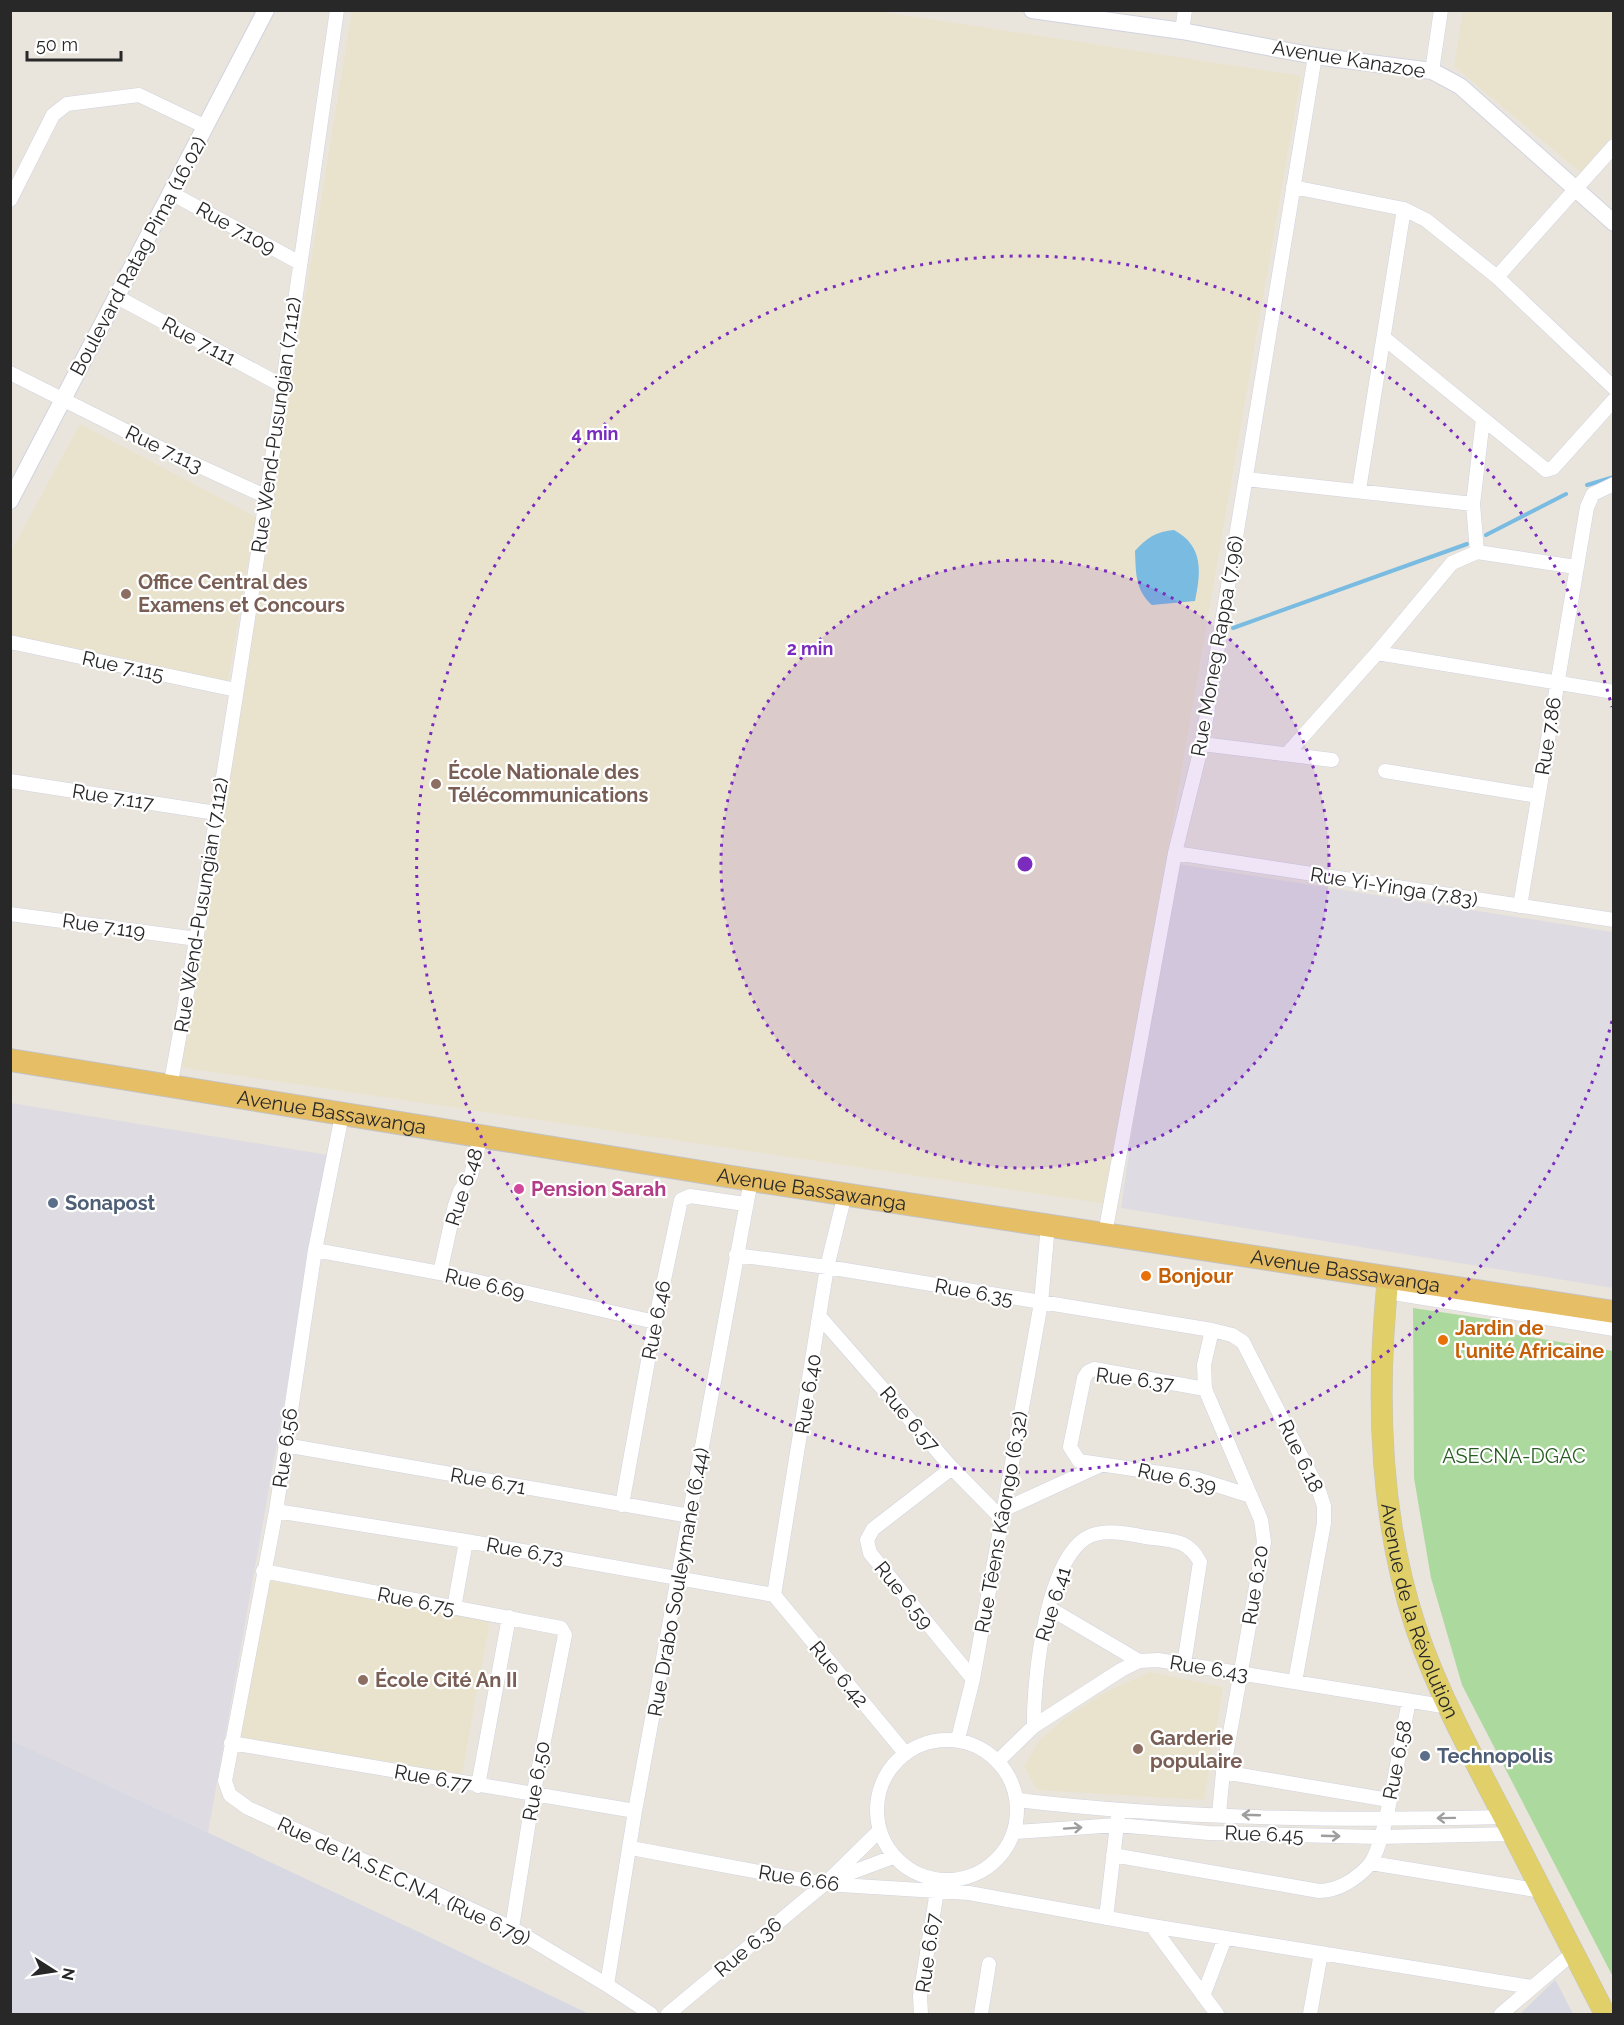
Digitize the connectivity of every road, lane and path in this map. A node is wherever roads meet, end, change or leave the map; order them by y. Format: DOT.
graph roads {
  1 [pos="266,10"];
  2 [pos="337,10"];
  3 [pos="1032,10"];
  4 [pos="1185,10"];
  5 [pos="1441,10"];
  6 [pos="1058,13"];
  7 [pos="1182,31"];
  8 [pos="1315,56"];
  9 [pos="1432,71"];
  10 [pos="206,127"];
  11 [pos="1614,146"];
  12 [pos="1293,187"];
  13 [pos="1575,190"];
  14 [pos="171,193"];
  15 [pos="10,200"];
  16 [pos="1404,209"];
  17 [pos="1614,223"];
  18 [pos="300,263"];
  19 [pos="1497,277"];
  20 [pos="117,297"];
  21 [pos="1384,338"];
  22 [pos="10,373"];
  23 [pos="281,385"];
  24 [pos="1614,388"];
  25 [pos="63,399"];
  26 [pos="1614,400"];
  27 [pos="1483,419"];
  28 [pos="1246,479"];
  29 [pos="1614,484"];
  30 [pos="1359,490"];
  31 [pos="267,497"];
  32 [pos="10,501"];
  33 [pos="1473,504"];
  34 [pos="1477,552"];
  35 [pos="1576,567"];
  36 [pos="10,642"];
  37 [pos="1377,653"];
  38 [pos="1557,682"];
  39 [pos="236,690"];
  40 [pos="1614,692"];
  41 [pos="1202,744"];
  42 [pos="1287,754"];
  43 [pos="1332,760"];
  44 [pos="1385,771"];
  45 [pos="10,781"];
  46 [pos="1538,796"];
  47 [pos="216,813"];
  48 [pos="1175,854"];
  49 [pos="1520,906"];
  50 [pos="10,914"];
  51 [pos="1614,920"];
  52 [pos="197,939"];
  53 [pos="10,1060"];
  54 [pos="170,1088"];
  55 [pos="342,1115"];
  56 [pos="481,1136"];
  57 [pos="751,1180"];
  58 [pos="845,1194"];
  59 [pos="745,1204"];
  60 [pos="1048,1225"];
  61 [pos="1105,1234"];
  62 [pos="315,1250"];
  63 [pos="736,1255"];
  64 [pos="827,1267"];
  65 [pos="440,1273"];
  66 [pos="1387,1285"];
  67 [pos="1041,1303"];
  68 [pos="1614,1312"];
  69 [pos="820,1317"];
  70 [pos="655,1322"];
  71 [pos="1614,1329"];
  72 [pos="1212,1330"];
  73 [pos="1204,1389"];
  74 [pos="285,1445"];
  75 [pos="1079,1461"];
  76 [pos="1103,1464"];
  77 [pos="952,1468"];
  78 [pos="1251,1496"];
  79 [pos="622,1505"];
  80 [pos="276,1511"];
  81 [pos="1002,1514"];
  82 [pos="690,1516"];
  83 [pos="466,1541"];
  84 [pos="263,1571"];
  85 [pos="679,1577"];
  86 [pos="774,1595"];
  87 [pos="454,1608"];
  88 [pos="1050,1608"];
  89 [pos="509,1617"];
  90 [pos="564,1635"];
  91 [pos="1139,1661"];
  92 [pos="1184,1664"];
  93 [pos="1241,1674"];
  94 [pos="973,1679"];
  95 [pos="1295,1682"];
  96 [pos="1408,1701"];
  97 [pos="1449,1707"];
  98 [pos="1034,1726"];
  99 [pos="958,1739"];
  100 [pos="231,1743"];
  101 [pos="904,1753"];
  102 [pos="998,1761"];
  103 [pos="1223,1772"];
  104 [pos="225,1781"];
  105 [pos="478,1785"];
  106 [pos="533,1796"];
  107 [pos="1017,1800"];
  108 [pos="1389,1800"];
  109 [pos="635,1811"];
  110 [pos="1223,1814"];
  111 [pos="1305,1817"];
  112 [pos="1118,1818"];
  113 [pos="1384,1820"];
  114 [pos="1509,1825"];
  115 [pos="879,1831"];
  116 [pos="1015,1832"];
  117 [pos="1230,1833"];
  118 [pos="1306,1835"];
  119 [pos="1382,1837"];
  120 [pos="631,1848"];
  121 [pos="1113,1856"];
  122 [pos="893,1857"];
  123 [pos="1371,1863"];
  124 [pos="826,1882"];
  125 [pos="937,1891"];
  126 [pos="1542,1891"];
  127 [pos="1106,1918"];
  128 [pos="1152,1926"];
  129 [pos="512,1928"];
  130 [pos="1226,1938"];
  131 [pos="1321,1953"];
  132 [pos="1573,1953"];
  133 [pos="989,1964"];
  134 [pos="607,1984"];
  135 [pos="1532,1987"];
  136 [pos="1203,1996"];
  137 [pos="651,2014"];
  138 [pos="668,2014"];
  139 [pos="925,2014"];
  140 [pos="981,2014"];
  141 [pos="1217,2014"];
  142 [pos="1310,2014"];
  143 [pos="1501,2014"];
  144 [pos="1605,2014"];
  1 -- 10 [label="street, Boulevard Ratag Pima (16.02)"];
  2 -- 18 [label="street, Rue Wend-Pusungian (7.112)"];
  3 -- 6 [label="street, Avenue Kanazoe"];
  4 -- 7 [label="street"];
  5 -- 9 [label="street"];
  6 -- 7 [label="street, Avenue Kanazoe"];
  7 -- 8 [label="street, Avenue Kanazoe"];
  8 -- 9 [label="street, Avenue Kanazoe"];
  8 -- 12 [label="street, Rue Moneg Rappa (7.96)"];
  9 -- 13 [label="street, Avenue Kanazoe"];
  10 -- 14 [label="street, Boulevard Ratag Pima (16.02)"];
  10 -- 15 [label="street"];
  11 -- 13 [label="street"];
  12 -- 16 [label="street"];
  12 -- 28 [label="street, Rue Moneg Rappa (7.96)"];
  13 -- 17 [label="street, Avenue Kanazoe"];
  13 -- 19 [label="street"];
  14 -- 18 [label="street, Rue 7.109"];
  14 -- 20 [label="street, Boulevard Ratag Pima (16.02)"];
  16 -- 19 [label="street"];
  16 -- 21 [label="street"];
  18 -- 23 [label="street, Rue Wend-Pusungian (7.112)"];
  19 -- 24 [label="street"];
  20 -- 23 [label="street, Rue 7.111"];
  20 -- 25 [label="street, Boulevard Ratag Pima (16.02)"];
  21 -- 27 [label="street"];
  21 -- 30 [label="street"];
  22 -- 25 [label="street, Rue 7.113"];
  23 -- 31 [label="street, Rue Wend-Pusungian (7.112)"];
  25 -- 31 [label="street, Rue 7.113"];
  25 -- 32 [label="street, Boulevard Ratag Pima (16.02)"];
  26 -- 27 [label="street"];
  27 -- 33 [label="street"];
  28 -- 30 [label="street"];
  28 -- 41 [label="street, Rue Moneg Rappa (7.96)"];
  29 -- 35 [label="street, Rue 7.86"];
  30 -- 33 [label="street"];
  31 -- 39 [label="street, Rue Wend-Pusungian (7.112)"];
  33 -- 34 [label="street"];
  34 -- 35 [label="street"];
  34 -- 37 [label="street"];
  35 -- 38 [label="street, Rue 7.86"];
  36 -- 39 [label="street, Rue 7.115"];
  37 -- 38 [label="street"];
  37 -- 42 [label="street"];
  38 -- 40 [label="street"];
  38 -- 46 [label="street, Rue 7.86"];
  39 -- 47 [label="street, Rue Wend-Pusungian (7.112)"];
  41 -- 42 [label="street"];
  41 -- 48 [label="street, Rue Moneg Rappa (7.96)"];
  42 -- 43 [label="street"];
  44 -- 46 [label="street"];
  45 -- 47 [label="street, Rue 7.117"];
  46 -- 49 [label="street, Rue 7.86"];
  47 -- 52 [label="street, Rue Wend-Pusungian (7.112)"];
  48 -- 49 [label="street, Rue Yi-Yinga (7.83)"];
  48 -- 61 [label="street, Rue Moneg Rappa (7.96)"];
  49 -- 51 [label="street, Rue Yi-Yinga (7.83)"];
  50 -- 52 [label="street, Rue 7.119"];
  52 -- 54 [label="street, Rue Wend-Pusungian (7.112)"];
  53 -- 54 [label="highway, Avenue Bassawanga"];
  54 -- 55 [label="highway, Avenue Bassawanga"];
  55 -- 56 [label="highway, Avenue Bassawanga"];
  55 -- 62 [label="street, Rue 6.56"];
  56 -- 57 [label="highway, Avenue Bassawanga"];
  56 -- 65 [label="street, Rue 6.48"];
  57 -- 58 [label="highway, Avenue Bassawanga"];
  57 -- 59 [label="street, Rue Drabo Souleymane (6.44)"];
  58 -- 60 [label="highway, Avenue Bassawanga"];
  58 -- 64 [label="street, Rue 6.40"];
  59 -- 63 [label="street, Rue Drabo Souleymane (6.44)"];
  59 -- 70 [label="street, Rue 6.46"];
  60 -- 61 [label="highway, Avenue Bassawanga"];
  60 -- 67 [label="street, Rue Têens Kâongo (6.32)"];
  61 -- 66 [label="highway, Avenue Bassawanga"];
  62 -- 65 [label="street, Rue 6.69"];
  62 -- 74 [label="street, Rue 6.56"];
  63 -- 64 [label="street, Rue 6.35"];
  63 -- 82 [label="street, Rue Drabo Souleymane (6.44)"];
  64 -- 67 [label="street, Rue 6.35"];
  64 -- 69 [label="street, Rue 6.40"];
  65 -- 70 [label="street, Rue 6.69"];
  66 -- 68 [label="highway, Avenue Bassawanga"];
  66 -- 71 [label="street"];
  66 -- 97 [label="main road, Avenue de la Révolution"];
  67 -- 72 [label="street, Rue 6.35"];
  67 -- 81 [label="street, Rue Têens Kâongo (6.32)"];
  69 -- 77 [label="street, Rue 6.57"];
  69 -- 86 [label="street, Rue 6.40"];
  70 -- 79 [label="street, Rue 6.46"];
  72 -- 73 [label="street, Rue 6.20"];
  72 -- 95 [label="street, Rue 6.18"];
  73 -- 75 [label="street, Rue 6.37"];
  73 -- 78 [label="street, Rue 6.20"];
  74 -- 79 [label="street, Rue 6.71"];
  74 -- 80 [label="street, Rue 6.56"];
  75 -- 76 [label="street, Rue 6.39"];
  76 -- 78 [label="street, Rue 6.39"];
  76 -- 81 [label="street"];
  77 -- 81 [label="street, Rue 6.57"];
  77 -- 94 [label="street, Rue 6.59"];
  78 -- 93 [label="street, Rue 6.20"];
  79 -- 82 [label="street, Rue 6.71"];
  80 -- 83 [label="street, Rue 6.73"];
  80 -- 84 [label="street, Rue 6.56"];
  81 -- 94 [label="street, Rue Têens Kâongo (6.32)"];
  82 -- 85 [label="street, Rue Drabo Souleymane (6.44)"];
  83 -- 85 [label="street, Rue 6.73"];
  83 -- 87 [label="street"];
  84 -- 87 [label="street, Rue 6.75"];
  84 -- 100 [label="street, Rue 6.56"];
  85 -- 86 [label="street, Rue 6.73"];
  85 -- 109 [label="street, Rue Drabo Souleymane (6.44)"];
  86 -- 101 [label="street, Rue 6.42"];
  87 -- 89 [label="street, Rue 6.75"];
  88 -- 91 [label="street"];
  88 -- 92 [label="street, Rue 6.41"];
  88 -- 98 [label="street, Rue 6.41"];
  89 -- 90 [label="street, Rue 6.75"];
  89 -- 105 [label="street"];
  90 -- 106 [label="street, Rue 6.50"];
  91 -- 92 [label="street, Rue 6.43"];
  91 -- 98 [label="street"];
  92 -- 93 [label="street, Rue 6.43"];
  93 -- 95 [label="street, Rue 6.43"];
  93 -- 103 [label="street, Rue 6.20"];
  94 -- 99 [label="street, Rue Têens Kâongo (6.32)"];
  95 -- 96 [label="street, Rue 6.43"];
  96 -- 97 [label="street, Rue 6.43"];
  96 -- 108 [label="street, Rue 6.58"];
  97 -- 114 [label="main road, Avenue de la Révolution"];
  98 -- 102 [label="street"];
  99 -- 101 [label="street"];
  99 -- 102 [label="street"];
  100 -- 104 [label="street, Rue 6.56"];
  100 -- 105 [label="street, Rue 6.77"];
  101 -- 115 [label="street"];
  102 -- 107 [label="street"];
  103 -- 108 [label="street"];
  103 -- 110 [label="street, Rue 6.20"];
  104 -- 129 [label="street, Rue de l'A.S.E.C.N.A. (Rue 6.79)"];
  105 -- 106 [label="street, Rue 6.77"];
  106 -- 109 [label="street, Rue 6.77"];
  106 -- 129 [label="street, Rue 6.50"];
  107 -- 112 [label="street, Rue 6.45"];
  107 -- 116 [label="street"];
  108 -- 113 [label="street, Rue 6.58"];
  109 -- 120 [label="street, Rue Drabo Souleymane (6.44)"];
  111 -- 110 [label="street, Rue 6.45, one-way"];
  110 -- 112 [label="street, Rue 6.45"];
  110 -- 117 [label="street, Rue 6.20"];
  111 -- 113 [label="street, Rue 6.45"];
  111 -- 118 [label="street"];
  116 -- 112 [label="street, Rue 6.45, one-way"];
  112 -- 117 [label="street, Rue 6.45"];
  112 -- 121 [label="street"];
  114 -- 113 [label="street, Rue 6.45, one-way"];
  113 -- 119 [label="street, Rue 6.58"];
  114 -- 119 [label="street, Rue 6.45"];
  114 -- 126 [label="main road, Avenue de la Révolution"];
  115 -- 122 [label="street"];
  115 -- 124 [label="street, Rue 6.36"];
  116 -- 122 [label="street"];
  117 -- 118 [label="street, Rue 6.45"];
  118 -- 119 [label="street, Rue 6.45, one-way"];
  119 -- 123 [label="street, Rue 6.58"];
  120 -- 124 [label="street, Rue 6.66"];
  120 -- 134 [label="street, Rue Drabo Souleymane (6.44)"];
  121 -- 123 [label="street"];
  121 -- 127 [label="street"];
  122 -- 124 [label="street, Rue 6.36"];
  123 -- 126 [label="street"];
  124 -- 125 [label="street, Rue 6.66"];
  124 -- 138 [label="street, Rue 6.36"];
  125 -- 127 [label="street, Rue 6.66"];
  125 -- 139 [label="street, Rue 6.67"];
  126 -- 132 [label="main road, Avenue de la Révolution"];
  127 -- 128 [label="street, Rue 6.66"];
  128 -- 130 [label="street, Rue 6.66"];
  128 -- 136 [label="street"];
  129 -- 134 [label="street, Rue de l'A.S.E.C.N.A. (Rue 6.79)"];
  130 -- 131 [label="street, Rue 6.66"];
  130 -- 136 [label="street"];
  131 -- 135 [label="street, Rue 6.66"];
  131 -- 142 [label="street"];
  132 -- 135 [label="street"];
  132 -- 144 [label="main road, Avenue de la Révolution"];
  133 -- 140 [label="street"];
  134 -- 137 [label="street, Rue de l'A.S.E.C.N.A. (Rue 6.79)"];
  135 -- 143 [label="street"];
  136 -- 141 [label="street"];
}
